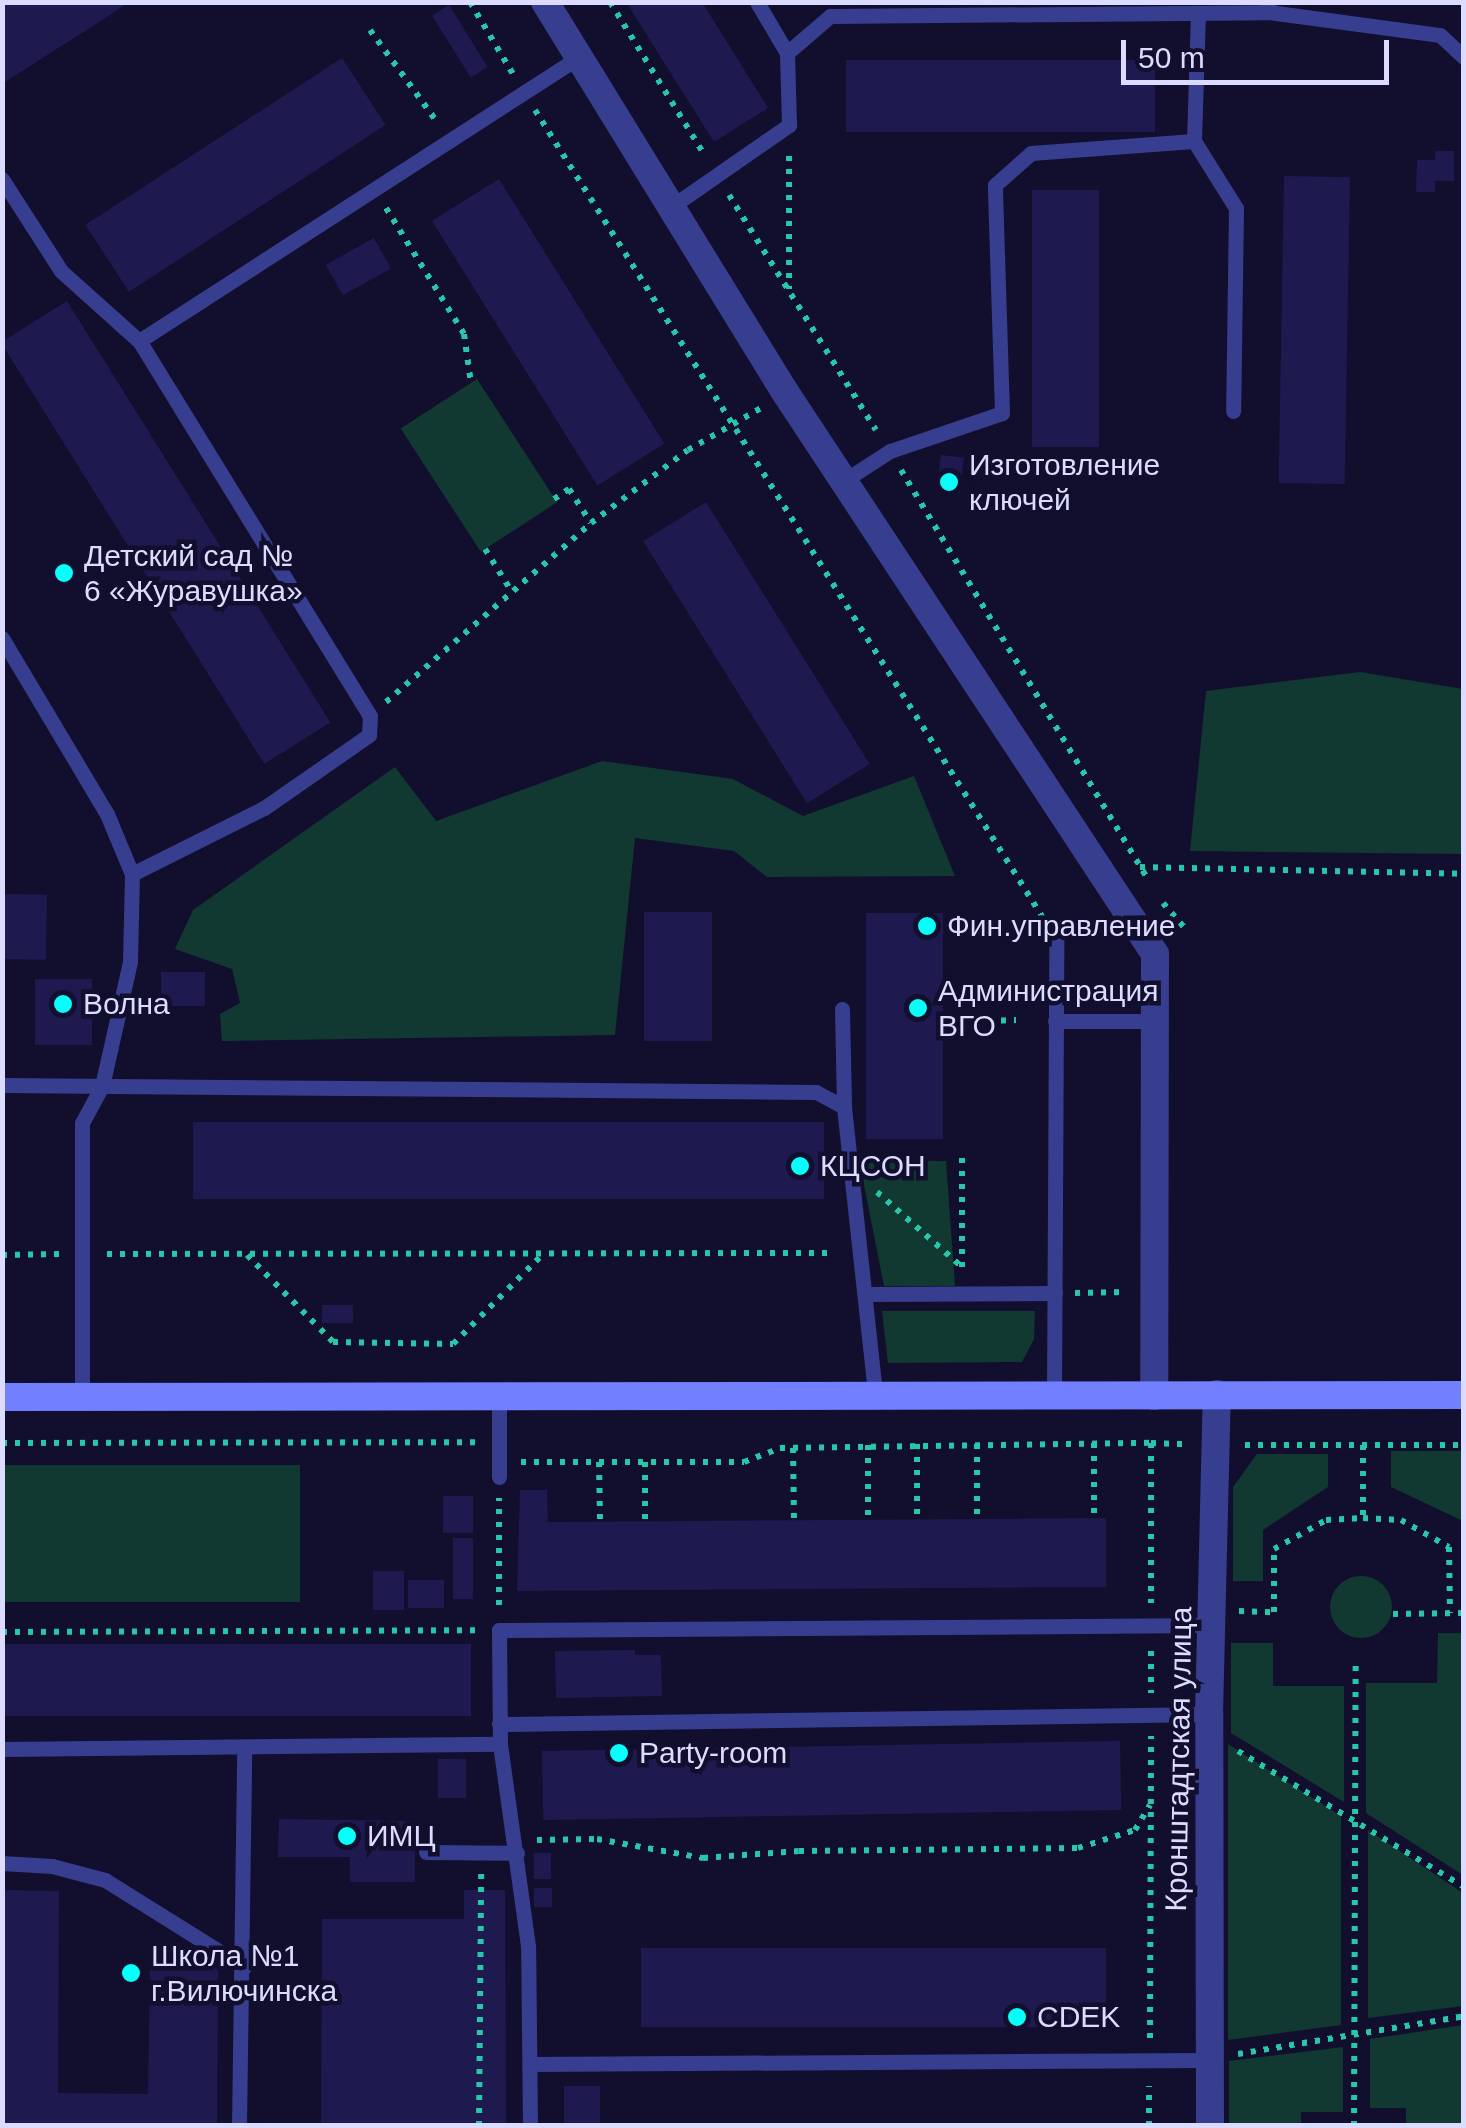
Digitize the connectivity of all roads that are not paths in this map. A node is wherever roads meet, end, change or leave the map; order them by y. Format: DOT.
graph roads {
  1 [pos="545,2"];
  2 [pos="756,2"];
  3 [pos="1268,7"];
  4 [pos="1122,8"];
  5 [pos="1198,13"];
  6 [pos="786,53"];
  7 [pos="579,57"];
  8 [pos="1464,57"];
  9 [pos="1194,141"];
  10 [pos="2,180"];
  11 [pos="670,207"];
  12 [pos="139,341"];
  13 [pos="1233,411"];
  14 [pos="842,482"];
  15 [pos="2,638"];
  16 [pos="132,874"];
  17 [pos="1056,938"];
  18 [pos="842,1008"];
  19 [pos="1055,1021"];
  20 [pos="1156,1021"];
  21 [pos="2,1085"];
  22 [pos="102,1086"];
  23 [pos="844,1107"];
  24 [pos="1055,1293"];
  25 [pos="867,1294"];
  26 [pos="875,1393"];
  27 [pos="1217,1394"];
  28 [pos="500,1395"];
  29 [pos="1054,1395"];
  30 [pos="1154,1396"];
  31 [pos="1464,1396"];
  32 [pos="82,1397"];
  33 [pos="2,1398"];
  34 [pos="500,1477"];
  35 [pos="1213,1625"];
  36 [pos="499,1724"];
  37 [pos="1209,1724"];
  38 [pos="500,1744"];
  39 [pos="244,1748"];
  40 [pos="2,1749"];
  41 [pos="516,1846"];
  42 [pos="426,1852"];
  43 [pos="2,1864"];
  44 [pos="244,1967"];
  45 [pos="1210,2060"];
  46 [pos="530,2064"];
  47 [pos="239,2126"];
  48 [pos="530,2126"];
  49 [pos="1210,2126"];
  1 -- 7 [label="street"];
  2 -- 6 [label="lane"];
  3 -- 5 [label="lane"];
  3 -- 8 [label="lane"];
  4 -- 5 [label="lane"];
  4 -- 6 [label="lane"];
  5 -- 9 [label="lane"];
  6 -- 11 [label="lane"];
  7 -- 11 [label="street"];
  7 -- 12 [label="lane"];
  9 -- 13 [label="lane"];
  9 -- 14 [label="lane"];
  10 -- 12 [label="lane"];
  11 -- 14 [label="street"];
  12 -- 16 [label="lane"];
  14 -- 20 [label="street"];
  15 -- 16 [label="lane"];
  16 -- 22 [label="lane"];
  17 -- 19 [label="lane"];
  18 -- 23 [label="lane"];
  19 -- 20 [label="lane"];
  19 -- 24 [label="lane"];
  20 -- 30 [label="street"];
  21 -- 22 [label="lane"];
  22 -- 23 [label="lane"];
  22 -- 32 [label="lane"];
  23 -- 25 [label="lane"];
  24 -- 25 [label="lane"];
  24 -- 29 [label="lane"];
  25 -- 26 [label="lane"];
  26 -- 28 [label="main road"];
  26 -- 29 [label="main road"];
  27 -- 30 [label="main road"];
  27 -- 31 [label="main road"];
  27 -- 35 [label="street, Кронштадтская улица"];
  28 -- 32 [label="main road"];
  28 -- 34 [label="lane"];
  29 -- 30 [label="main road"];
  32 -- 33 [label="main road"];
  35 -- 36 [label="lane"];
  35 -- 37 [label="street, Кронштадтская улица"];
  36 -- 37 [label="lane"];
  36 -- 38 [label="lane"];
  37 -- 45 [label="street, Кронштадтская улица"];
  38 -- 39 [label="lane"];
  38 -- 41 [label="lane"];
  39 -- 40 [label="lane"];
  39 -- 44 [label="lane"];
  41 -- 42 [label="lane"];
  41 -- 46 [label="lane"];
  43 -- 44 [label="lane"];
  44 -- 47 [label="lane"];
  45 -- 46 [label="lane"];
  45 -- 49 [label="street, Кронштадтская улица"];
  46 -- 48 [label="lane"];
}
